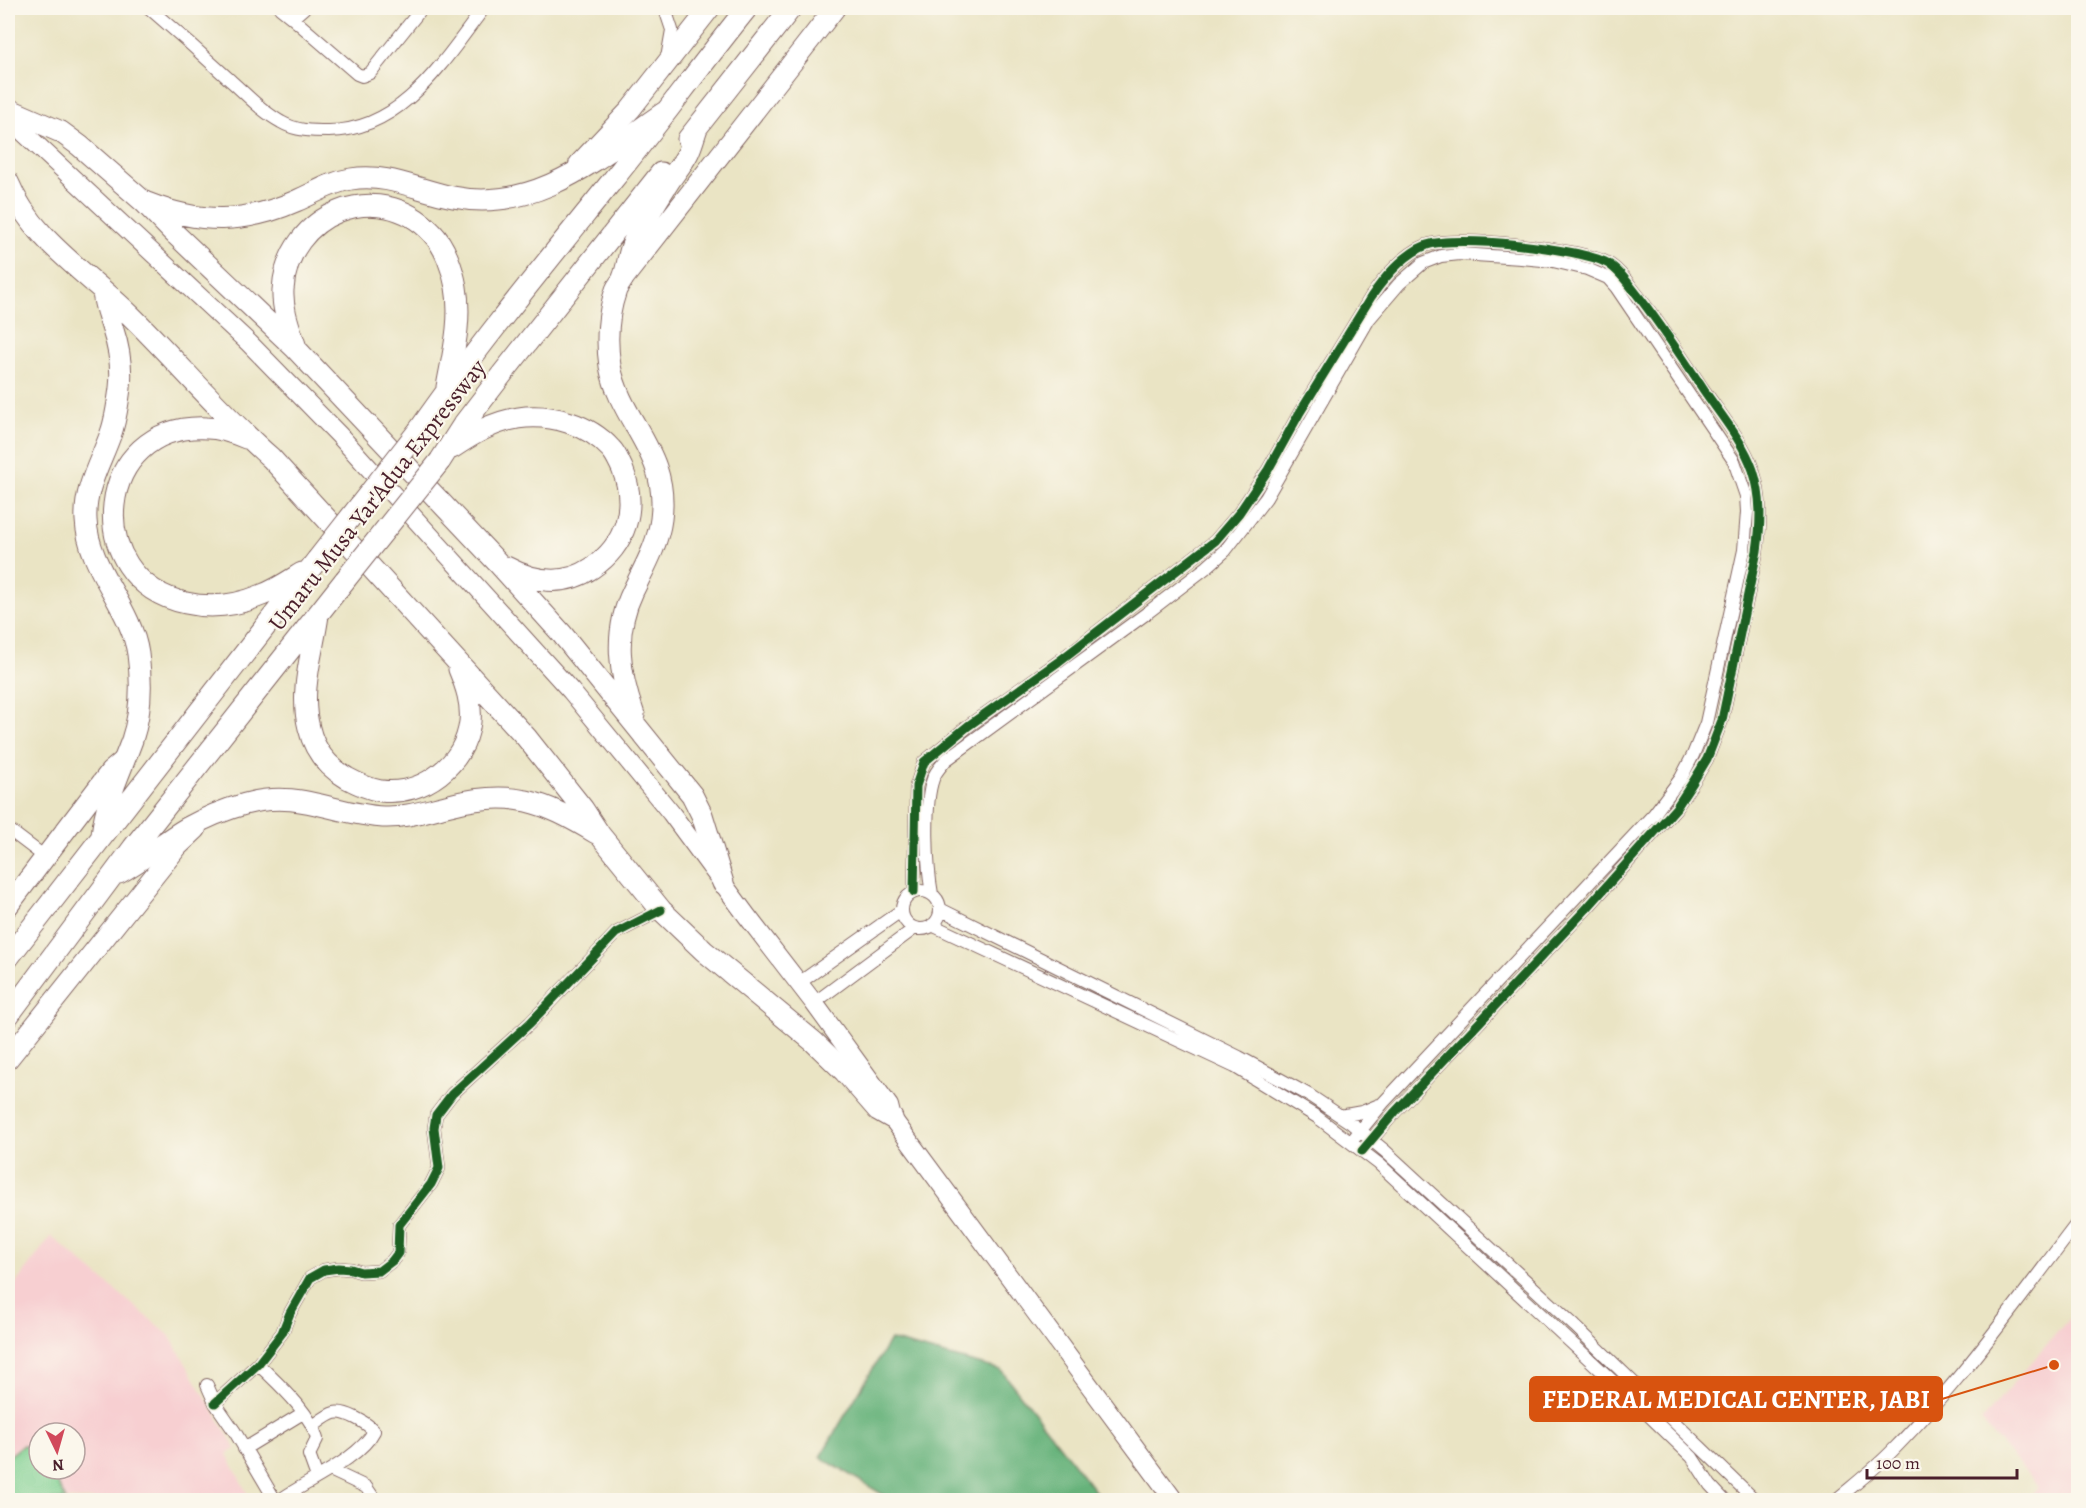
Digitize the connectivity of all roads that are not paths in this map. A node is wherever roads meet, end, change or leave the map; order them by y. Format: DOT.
graph roads {
  1 [pos="149,8"];
  2 [pos="280,8"];
  3 [pos="304,8"];
  4 [pos="422,8"];
  5 [pos="484,8"];
  6 [pos="664,8"];
  7 [pos="679,8"];
  8 [pos="710,8"];
  9 [pos="747,8"];
  10 [pos="792,8"];
  11 [pos="835,8"];
  12 [pos="290,16"];
  13 [pos="665,66"];
  14 [pos="8,109"];
  15 [pos="665,112"];
  16 [pos="8,118"];
  17 [pos="697,128"];
  18 [pos="8,182"];
  19 [pos="544,189"];
  20 [pos="144,202"];
  21 [pos="1402,262"];
  22 [pos="1411,273"];
  23 [pos="623,279"];
  24 [pos="103,291"];
  25 [pos="296,348"];
  26 [pos="446,390"];
  27 [pos="249,439"];
  28 [pos="445,456"];
  29 [pos="498,562"];
  30 [pos="314,564"];
  31 [pos="1139,601"];
  32 [pos="1147,613"];
  33 [pos="318,614"];
  34 [pos="456,660"];
  35 [pos="1058,662"];
  36 [pos="1065,674"];
  37 [pos="968,726"];
  38 [pos="639,729"];
  39 [pos="976,738"];
  40 [pos="123,761"];
  41 [pos="208,819"];
  42 [pos="8,829"];
  43 [pos="102,835"];
  44 [pos="600,835"];
  45 [pos="45,857"];
  46 [pos="113,876"];
  47 [pos="723,883"];
  48 [pos="914,892"];
  49 [pos="932,894"];
  50 [pos="8,906"];
  51 [pos="940,909"];
  52 [pos="661,910"];
  53 [pos="902,910"];
  54 [pos="932,925"];
  55 [pos="915,928"];
  56 [pos="8,958"];
  57 [pos="1055,966"];
  58 [pos="1050,978"];
  59 [pos="799,983"];
  60 [pos="814,1002"];
  61 [pos="8,1016"];
  62 [pos="8,1059"];
  63 [pos="1383,1103"];
  64 [pos="1340,1116"];
  65 [pos="892,1118"];
  66 [pos="1387,1121"];
  67 [pos="1360,1130"];
  68 [pos="1371,1140"];
  69 [pos="1351,1142"];
  70 [pos="1362,1151"];
  71 [pos="1385,1151"];
  72 [pos="2079,1222"];
  73 [pos="258,1364"];
  74 [pos="207,1385"];
  75 [pos="215,1402"];
  76 [pos="303,1413"];
  77 [pos="313,1426"];
  78 [pos="244,1449"];
  79 [pos="330,1470"];
  80 [pos="1724,1470"];
  81 [pos="317,1477"];
  82 [pos="1710,1485"];
  83 [pos="1750,1499"];
  84 [pos="275,1500"];
  85 [pos="280,1500"];
  86 [pos="375,1500"];
  87 [pos="1174,1500"];
  88 [pos="1724,1500"];
  89 [pos="1836,1500"];
  1 -- 5 [label="street"];
  2 -- 12 [label="street"];
  3 -- 12 [label="street"];
  4 -- 12 [label="street"];
  6 -- 7 [label="street"];
  6 -- 13 [label="street"];
  8 -- 13 [label="highway"];
  9 -- 15 [label="highway, Umaru Musa Yar'Adua Expressway"];
  10 -- 17 [label="highway, Umaru Musa Yar'Adua Expressway"];
  11 -- 23 [label="highway"];
  13 -- 19 [label="highway"];
  14 -- 20 [label="highway"];
  15 -- 19 [label="highway"];
  15 -- 26 [label="highway, Umaru Musa Yar'Adua Expressway"];
  16 -- 47 [label="main road"];
  17 -- 23 [label="highway"];
  17 -- 28 [label="highway, Umaru Musa Yar'Adua Expressway"];
  18 -- 24 [label="highway"];
  19 -- 20 [label="highway"];
  20 -- 25 [label="highway"];
  21 -- 22 [label="street"];
  21 -- 31 [label="street"];
  21 -- 66 [label="street"];
  22 -- 32 [label="street"];
  22 -- 63 [label="street"];
  23 -- 38 [label="highway"];
  24 -- 27 [label="highway"];
  24 -- 40 [label="highway"];
  25 -- 26 [label="highway"];
  25 -- 29 [label="highway"];
  26 -- 30 [label="highway, Umaru Musa Yar'Adua Expressway, bridge"];
  27 -- 30 [label="highway"];
  27 -- 34 [label="highway"];
  28 -- 29 [label="highway"];
  28 -- 33 [label="highway, Umaru Musa Yar'Adua Expressway, bridge"];
  29 -- 38 [label="highway"];
  30 -- 43 [label="highway, Umaru Musa Yar'Adua Expressway"];
  31 -- 32 [label="street"];
  31 -- 35 [label="street"];
  32 -- 36 [label="street"];
  33 -- 34 [label="highway"];
  33 -- 46 [label="highway, Umaru Musa Yar'Adua Expressway"];
  34 -- 44 [label="highway"];
  35 -- 36 [label="street"];
  35 -- 37 [label="street"];
  36 -- 39 [label="street"];
  37 -- 39 [label="street"];
  37 -- 48 [label="street"];
  38 -- 47 [label="highway"];
  39 -- 49 [label="street"];
  40 -- 43 [label="highway"];
  40 -- 45 [label="highway"];
  41 -- 44 [label="highway"];
  41 -- 46 [label="highway"];
  41 -- 62 [label="highway"];
  42 -- 45 [label="street"];
  43 -- 56 [label="highway, Umaru Musa Yar'Adua Expressway"];
  44 -- 52 [label="highway"];
  45 -- 50 [label="highway"];
  46 -- 61 [label="highway, Umaru Musa Yar'Adua Expressway"];
  47 -- 59 [label="main road"];
  48 -- 49 [label="street"];
  48 -- 53 [label="street"];
  49 -- 51 [label="street"];
  51 -- 54 [label="street"];
  51 -- 57 [label="street"];
  52 -- 65 [label="highway"];
  52 -- 73 [label="street"];
  53 -- 55 [label="street"];
  53 -- 59 [label="street"];
  54 -- 55 [label="street"];
  54 -- 58 [label="street"];
  55 -- 60 [label="street"];
  57 -- 58 [label="street"];
  57 -- 64 [label="street"];
  58 -- 69 [label="street"];
  59 -- 60 [label="main road"];
  60 -- 65 [label="main road"];
  63 -- 64 [label="street"];
  63 -- 67 [label="street"];
  64 -- 67 [label="street"];
  65 -- 87 [label="main road"];
  66 -- 68 [label="street"];
  66 -- 71 [label="street"];
  67 -- 68 [label="street"];
  67 -- 69 [label="street"];
  68 -- 70 [label="street"];
  68 -- 71 [label="street"];
  69 -- 70 [label="street"];
  70 -- 82 [label="street"];
  71 -- 80 [label="street"];
  72 -- 89 [label="street"];
  73 -- 75 [label="street"];
  73 -- 76 [label="street"];
  74 -- 75 [label="street"];
  75 -- 78 [label="street"];
  76 -- 77 [label="street"];
  76 -- 78 [label="street"];
  77 -- 79 [label="street"];
  77 -- 81 [label="street"];
  78 -- 84 [label="street"];
  79 -- 81 [label="street"];
  79 -- 86 [label="street"];
  80 -- 82 [label="street"];
  80 -- 83 [label="street"];
  81 -- 85 [label="street"];
  82 -- 88 [label="street"];
}
